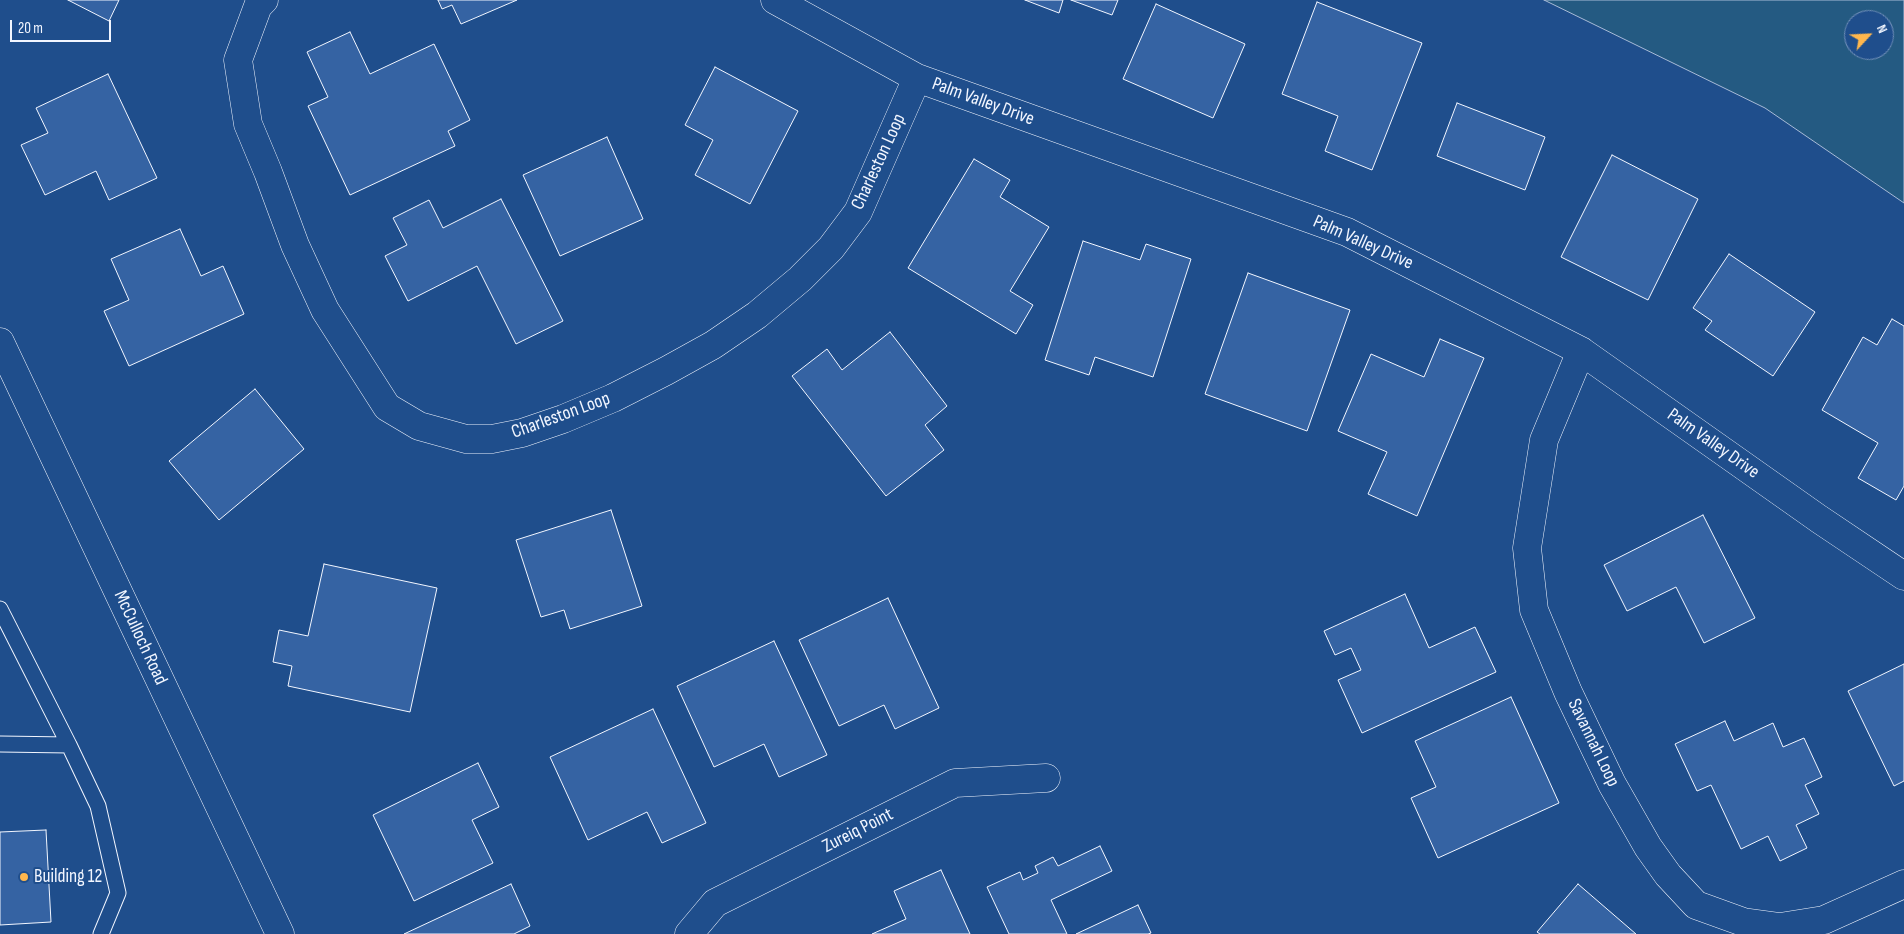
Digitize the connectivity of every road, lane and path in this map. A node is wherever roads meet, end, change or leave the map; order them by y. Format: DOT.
graph roads {
  1 [pos="264,0"];
  2 [pos="775,0"];
  3 [pos="917,78"];
  4 [pos="0,342"];
  5 [pos="1581,351"];
  6 [pos="1904,576"];
  7 [pos="0,609"];
  8 [pos="6,634"];
  9 [pos="0,744"];
  10 [pos="69,745"];
  11 [pos="1046,778"];
  12 [pos="1904,884"];
  13 [pos="101,934"];
  14 [pos="280,934"];
  15 [pos="689,934"];
  1 -- 3 [label="street, Charleston Loop"];
  2 -- 3 [label="street, Palm Valley Drive"];
  3 -- 5 [label="street, Palm Valley Drive"];
  4 -- 14 [label="street, McCulloch Road"];
  5 -- 6 [label="street, Palm Valley Drive"];
  5 -- 12 [label="street, Savannah Loop"];
  7 -- 8 [label="lane"];
  8 -- 10 [label="lane"];
  9 -- 10 [label="lane"];
  10 -- 13 [label="lane"];
  11 -- 15 [label="street, Zureiq Point"];
}
